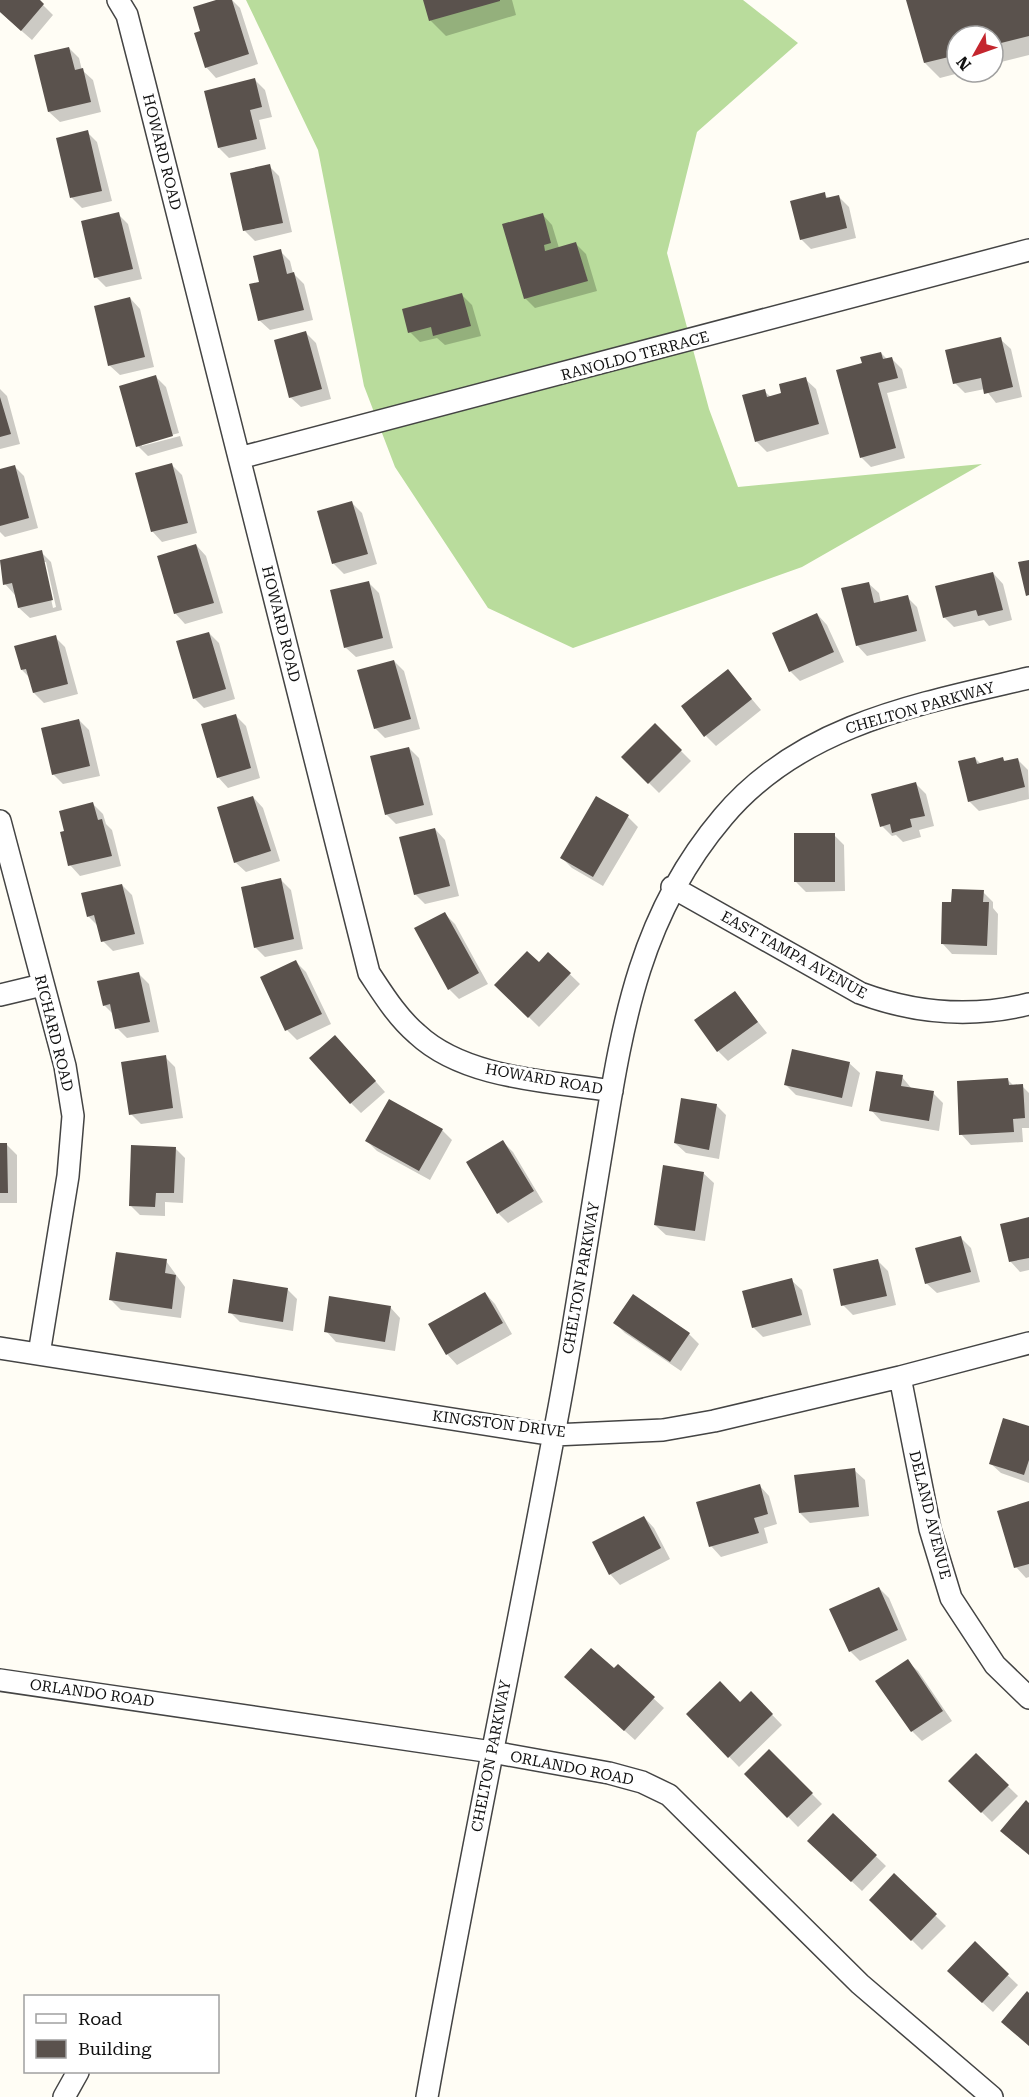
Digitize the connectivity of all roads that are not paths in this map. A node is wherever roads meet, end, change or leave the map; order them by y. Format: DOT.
graph roads {
  1 [pos="118,0"];
  2 [pos="1029,250"];
  3 [pos="239,458"];
  4 [pos="1029,678"];
  5 [pos="0,821"];
  6 [pos="672,887"];
  7 [pos="42,985"];
  8 [pos="0,995"];
  9 [pos="1029,1004"];
  10 [pos="612,1091"];
  11 [pos="1029,1343"];
  12 [pos="0,1348"];
  13 [pos="39,1354"];
  14 [pos="900,1377"];
  15 [pos="554,1435"];
  16 [pos="0,1680"];
  17 [pos="1029,1698"];
  18 [pos="492,1752"];
  19 [pos="77,2073"];
  20 [pos="64,2097"];
  21 [pos="427,2097"];
  22 [pos="992,2097"];
  1 -- 3 [label="street, HOWARD ROAD"];
  2 -- 3 [label="street, RANOLDO TERRACE"];
  3 -- 10 [label="street, HOWARD ROAD"];
  4 -- 6 [label="street, CHELTON PARKWAY"];
  5 -- 7 [label="street, RICHARD ROAD"];
  6 -- 9 [label="street, EAST TAMPA AVENUE"];
  6 -- 10 [label="street, CHELTON PARKWAY"];
  7 -- 8 [label="street"];
  7 -- 13 [label="street, RICHARD ROAD"];
  10 -- 15 [label="street, CHELTON PARKWAY"];
  11 -- 14 [label="street, KINGSTON DRIVE"];
  12 -- 13 [label="street, KINGSTON DRIVE"];
  13 -- 15 [label="street, KINGSTON DRIVE"];
  14 -- 15 [label="street, KINGSTON DRIVE"];
  14 -- 17 [label="street, DELAND AVENUE"];
  15 -- 18 [label="street, CHELTON PARKWAY"];
  16 -- 18 [label="street, ORLANDO ROAD"];
  18 -- 21 [label="street, CHELTON PARKWAY"];
  18 -- 22 [label="street, ORLANDO ROAD"];
  19 -- 20 [label="street"];
}
